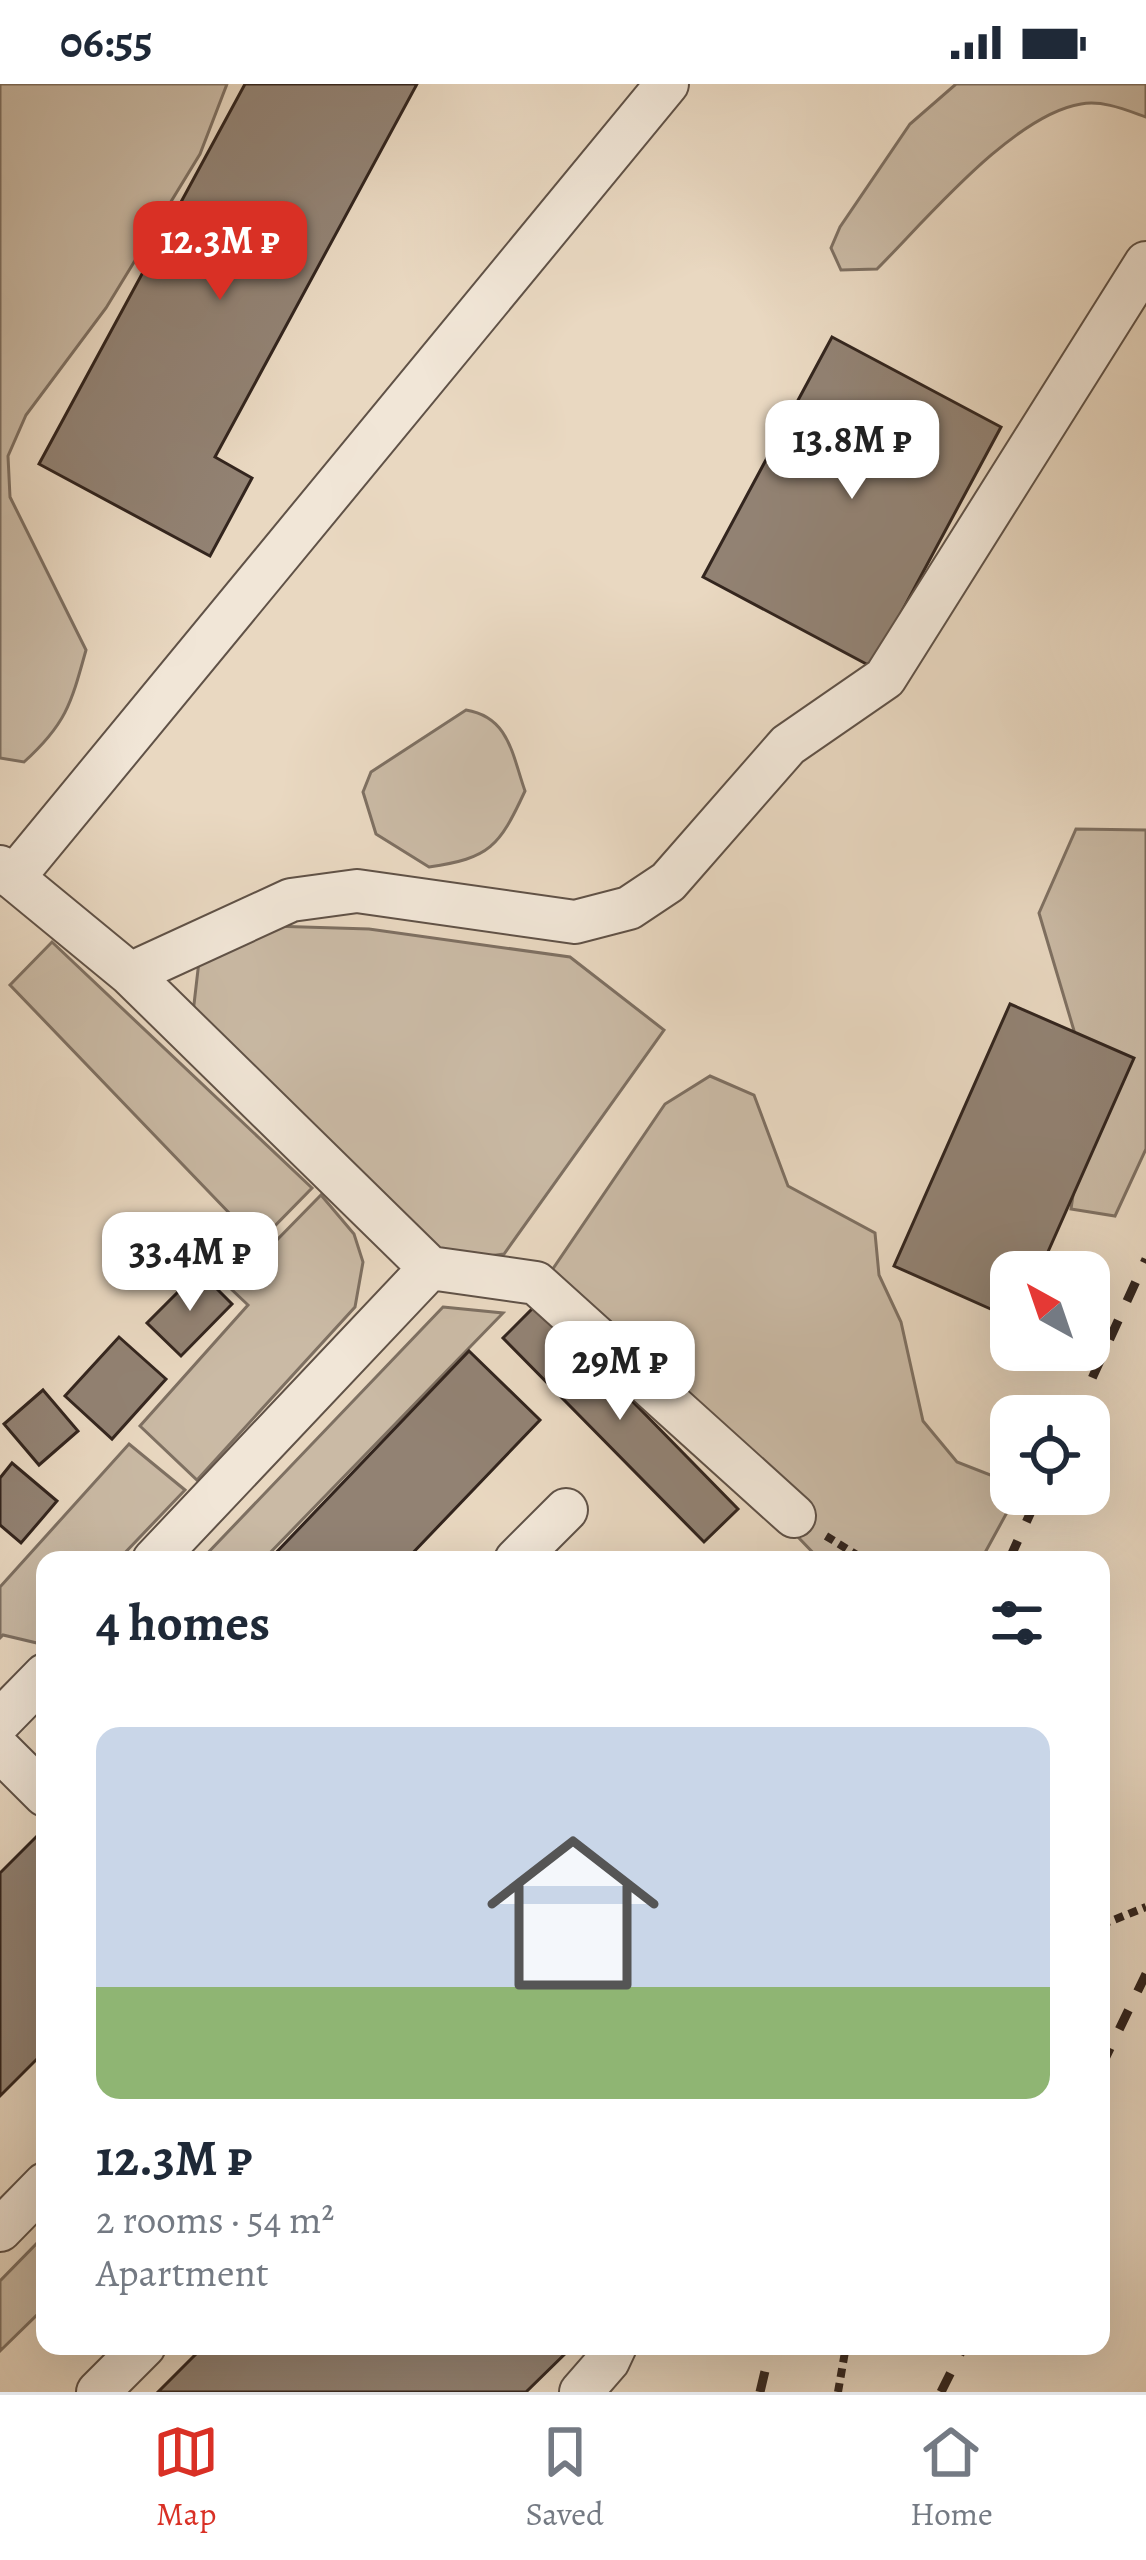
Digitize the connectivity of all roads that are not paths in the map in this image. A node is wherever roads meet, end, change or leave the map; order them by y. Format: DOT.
graph roads {
  1 [pos="667,84"];
  2 [pos="1146,263"];
  3 [pos="7,872"];
  4 [pos="130,974"];
  5 [pos="430,1268"];
  6 [pos="566,1510"];
  7 [pos="794,1516"];
  8 [pos="163,1551"];
  9 [pos="525,1551"];
  10 [pos="36,1684"];
  11 [pos="0,1721"];
  12 [pos="0,1750"];
  13 [pos="36,1787"];
  14 [pos="36,2193"];
  15 [pos="0,2230"];
  16 [pos="135,2355"];
  17 [pos="611,2355"];
  18 [pos="98,2392"];
  19 [pos="581,2392"];
  1 -- 3 [label="street"];
  2 -- 4 [label="street"];
  3 -- 4 [label="street"];
  4 -- 5 [label="street"];
  5 -- 7 [label="street"];
  5 -- 8 [label="street"];
  6 -- 9 [label="street"];
  10 -- 11 [label="street"];
  12 -- 13 [label="street"];
  14 -- 15 [label="street"];
  16 -- 18 [label="street"];
  17 -- 19 [label="street"];
}
